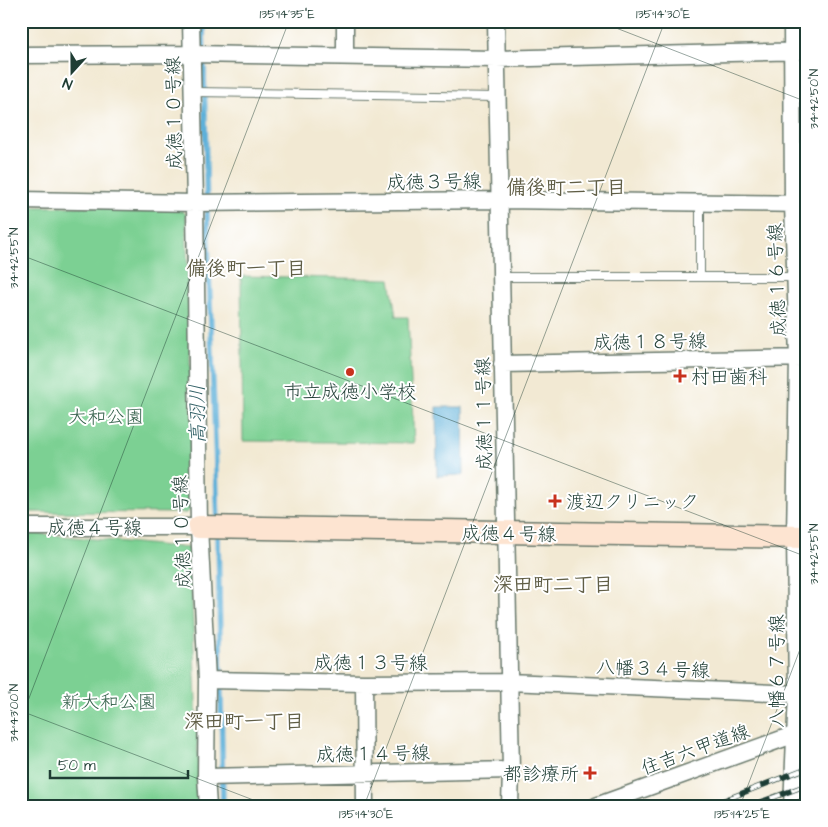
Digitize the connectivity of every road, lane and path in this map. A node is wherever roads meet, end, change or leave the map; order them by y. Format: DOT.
graph roads {
  1 [pos="191,21"];
  2 [pos="345,21"];
  3 [pos="496,21"];
  4 [pos="792,21"];
  5 [pos="799,51"];
  6 [pos="200,54"];
  7 [pos="21,55"];
  8 [pos="345,56"];
  9 [pos="496,58"];
  10 [pos="193,92"];
  11 [pos="497,97"];
  12 [pos="21,200"];
  13 [pos="499,200"];
  14 [pos="198,203"];
  15 [pos="700,203"];
  16 [pos="800,204"];
  17 [pos="500,277"];
  18 [pos="700,277"];
  19 [pos="796,277"];
  20 [pos="803,358"];
  21 [pos="502,364"];
  22 [pos="21,528"];
  23 [pos="210,528"];
  24 [pos="506,533"];
  25 [pos="801,537"];
  26 [pos="208,680"];
  27 [pos="508,682"];
  28 [pos="364,683"];
  29 [pos="797,694"];
  30 [pos="801,732"];
  31 [pos="511,770"];
  32 [pos="365,774"];
  33 [pos="210,777"];
  34 [pos="208,806"];
  35 [pos="365,806"];
  36 [pos="510,806"];
  37 [pos="596,806"];
  38 [pos="792,806"];
  1 -- 6 [label="street, 成徳１０号線"];
  2 -- 8 [label="street"];
  3 -- 9 [label="street, 成徳１１号線"];
  4 -- 5 [label="street, 成徳１６号線"];
  5 -- 9 [label="street"];
  5 -- 16 [label="street, 成徳１６号線"];
  6 -- 7 [label="street"];
  6 -- 8 [label="street"];
  6 -- 10 [label="street, 成徳１０号線"];
  8 -- 9 [label="street"];
  9 -- 11 [label="street, 成徳１１号線"];
  10 -- 11 [label="lane"];
  10 -- 14 [label="street, 成徳１０号線"];
  11 -- 13 [label="street, 成徳１１号線"];
  12 -- 14 [label="street"];
  13 -- 14 [label="street, 成徳３号線"];
  13 -- 15 [label="street, 成徳３号線"];
  13 -- 17 [label="street, 成徳１１号線"];
  14 -- 23 [label="street, 成徳１０号線"];
  15 -- 16 [label="street, 成徳３号線"];
  15 -- 18 [label="lane"];
  16 -- 19 [label="street, 成徳１６号線"];
  17 -- 18 [label="lane"];
  17 -- 21 [label="street, 成徳１１号線"];
  18 -- 19 [label="lane"];
  19 -- 20 [label="street, 成徳１６号線"];
  20 -- 21 [label="street, 成徳１８号線"];
  20 -- 25 [label="street, 成徳１６号線"];
  21 -- 24 [label="street, 成徳１１号線"];
  22 -- 23 [label="street, 成徳４号線"];
  23 -- 24 [label="street, 成徳４号線"];
  23 -- 26 [label="street, 成徳１０号線"];
  24 -- 25 [label="street, 成徳４号線"];
  24 -- 27 [label="street, 成徳１１号線"];
  25 -- 29 [label="street, 八幡６７号線"];
  26 -- 28 [label="street, 成徳１３号線"];
  26 -- 33 [label="street, 成徳１０号線"];
  27 -- 28 [label="street, 成徳１３号線"];
  27 -- 29 [label="street, 八幡３４号線"];
  27 -- 31 [label="street, 成徳１１号線"];
  28 -- 32 [label="street"];
  29 -- 30 [label="street, 八幡６７号線"];
  30 -- 37 [label="street, 住吉六甲道線"];
  30 -- 38 [label="street, 八幡６７号線"];
  31 -- 32 [label="street, 成徳１４号線"];
  31 -- 36 [label="street, 成徳１１号線"];
  32 -- 33 [label="street, 成徳１４号線"];
  32 -- 35 [label="street"];
  33 -- 34 [label="street, 成徳１０号線"];
}
